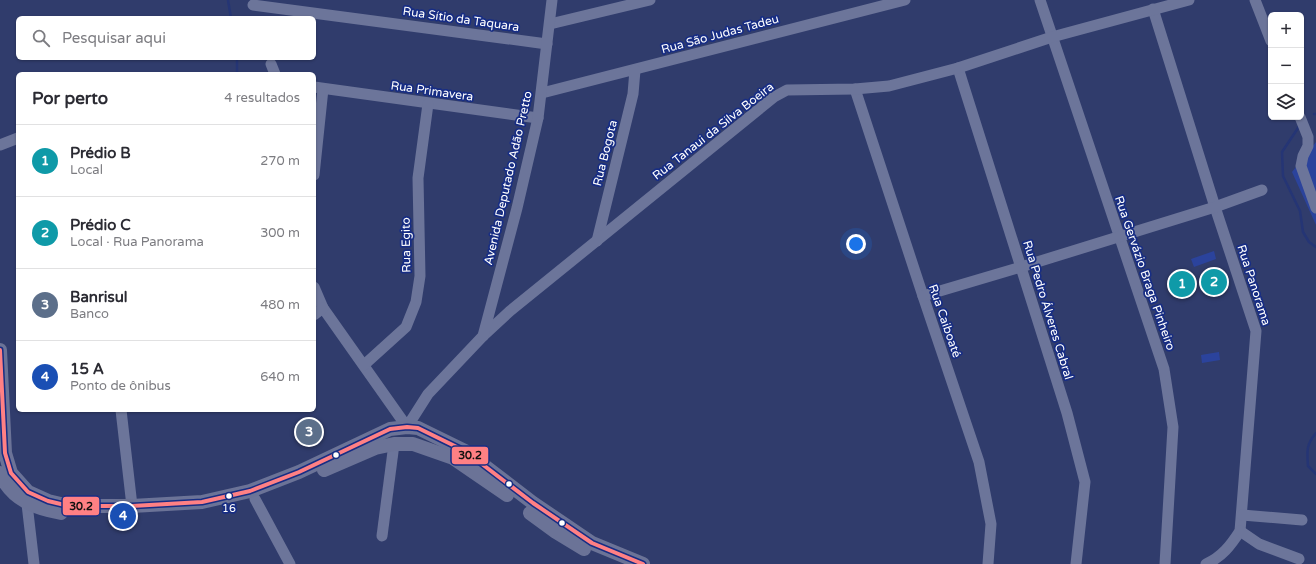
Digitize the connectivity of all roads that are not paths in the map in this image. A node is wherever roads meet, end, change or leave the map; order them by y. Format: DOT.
graph roads {
  1 [pos="552,0"];
  2 [pos="650,0"];
  3 [pos="905,0"];
  4 [pos="1040,0"];
  5 [pos="1189,0"];
  6 [pos="1255,0"];
  7 [pos="253,5"];
  8 [pos="1153,9"];
  9 [pos="550,24"];
  10 [pos="1268,33"];
  11 [pos="1052,37"];
  12 [pos="547,44"];
  13 [pos="958,68"];
  14 [pos="635,70"];
  15 [pos="319,88"];
  16 [pos="855,89"];
  17 [pos="542,93"];
  18 [pos="428,104"];
  19 [pos="538,118"];
  20 [pos="1301,120"];
  21 [pos="16,139"];
  22 [pos="316,140"];
  23 [pos="0,145"];
  24 [pos="1262,190"];
  25 [pos="1215,207"];
  26 [pos="1316,208"];
  27 [pos="1118,236"];
  28 [pos="597,241"];
  29 [pos="1021,267"];
  30 [pos="316,292"];
  31 [pos="923,296"];
  32 [pos="323,308"];
  33 [pos="316,313"];
  34 [pos="483,336"];
  35 [pos="0,350"];
  36 [pos="364,365"];
  37 [pos="121,412"];
  38 [pos="412,427"];
  39 [pos="390,429"];
  40 [pos="394,444"];
  41 [pos="413,444"];
  42 [pos="0,473"];
  43 [pos="27,498"];
  44 [pos="255,499"];
  45 [pos="132,506"];
  46 [pos="1242,515"];
  47 [pos="1302,520"];
  48 [pos="1240,532"];
  49 [pos="382,536"];
  50 [pos="1300,559"];
  51 [pos="34,564"];
  52 [pos="290,564"];
  53 [pos="620,564"];
  54 [pos="643,564"];
  55 [pos="988,564"];
  56 [pos="1076,564"];
  57 [pos="1165,564"];
  58 [pos="1206,564"];
  1 -- 9 [label="street, Avenida Deputado Adão Pretto"];
  2 -- 9 [label="street"];
  3 -- 14 [label="street, Rua São Judas Tadeu"];
  4 -- 11 [label="street, Rua Gervázio Braga Pinheiro"];
  5 -- 8 [label="street, Rua Tanaui da Silva Boeira"];
  6 -- 10 [label="street"];
  7 -- 12 [label="street, Rua Sítio da Taquara"];
  8 -- 11 [label="street, Rua Tanaui da Silva Boeira"];
  8 -- 25 [label="street, Rua Panorama"];
  9 -- 12 [label="street, Avenida Deputado Adão Pretto"];
  11 -- 13 [label="street, Rua Tanaui da Silva Boeira"];
  11 -- 27 [label="street, Rua Gervázio Braga Pinheiro"];
  12 -- 17 [label="street, Avenida Deputado Adão Pretto"];
  13 -- 16 [label="street, Rua Tanaui da Silva Boeira"];
  13 -- 29 [label="street, Rua Pedro Álveres Cabral"];
  14 -- 17 [label="street, Rua São Judas Tadeu"];
  14 -- 28 [label="street, Rua Bogota"];
  15 -- 18 [label="street, Rua Primavera"];
  15 -- 22 [label="street"];
  16 -- 28 [label="street, Rua Tanaui da Silva Boeira"];
  16 -- 31 [label="street, Rua Caiboaté"];
  17 -- 19 [label="street, Avenida Deputado Adão Pretto"];
  18 -- 19 [label="street, Rua Primavera"];
  18 -- 36 [label="street, Rua Egito"];
  19 -- 34 [label="street, Avenida Deputado Adão Pretto"];
  20 -- 26 [label="street"];
  21 -- 23 [label="street"];
  24 -- 25 [label="street"];
  25 -- 27 [label="street"];
  25 -- 46 [label="street, Rua Panorama"];
  27 -- 29 [label="street"];
  27 -- 57 [label="street, Rua Gervázio Braga Pinheiro"];
  28 -- 34 [label="street, Rua Tanaui da Silva Boeira"];
  29 -- 31 [label="street"];
  29 -- 56 [label="street, Rua Pedro Álveres Cabral"];
  30 -- 32 [label="street"];
  31 -- 55 [label="street, Rua Caiboaté"];
  32 -- 33 [label="street"];
  32 -- 36 [label="street"];
  34 -- 38 [label="street, Rua Tanaui da Silva Boeira"];
  35 -- 43 [label="main road"];
  36 -- 38 [label="street"];
  37 -- 45 [label="street"];
  38 -- 39 [label="main road"];
  38 -- 41 [label="main road"];
  38 -- 54 [label="main road"];
  39 -- 40 [label="main road"];
  39 -- 45 [label="main road"];
  40 -- 41 [label="main road"];
  40 -- 44 [label="main road"];
  40 -- 49 [label="street"];
  41 -- 53 [label="main road"];
  42 -- 43 [label="main road"];
  43 -- 44 [label="main road"];
  43 -- 45 [label="main road"];
  43 -- 51 [label="street"];
  44 -- 52 [label="street"];
  46 -- 47 [label="street"];
  46 -- 48 [label="street, Rua Panorama"];
  48 -- 50 [label="street"];
  48 -- 58 [label="street"];
}
